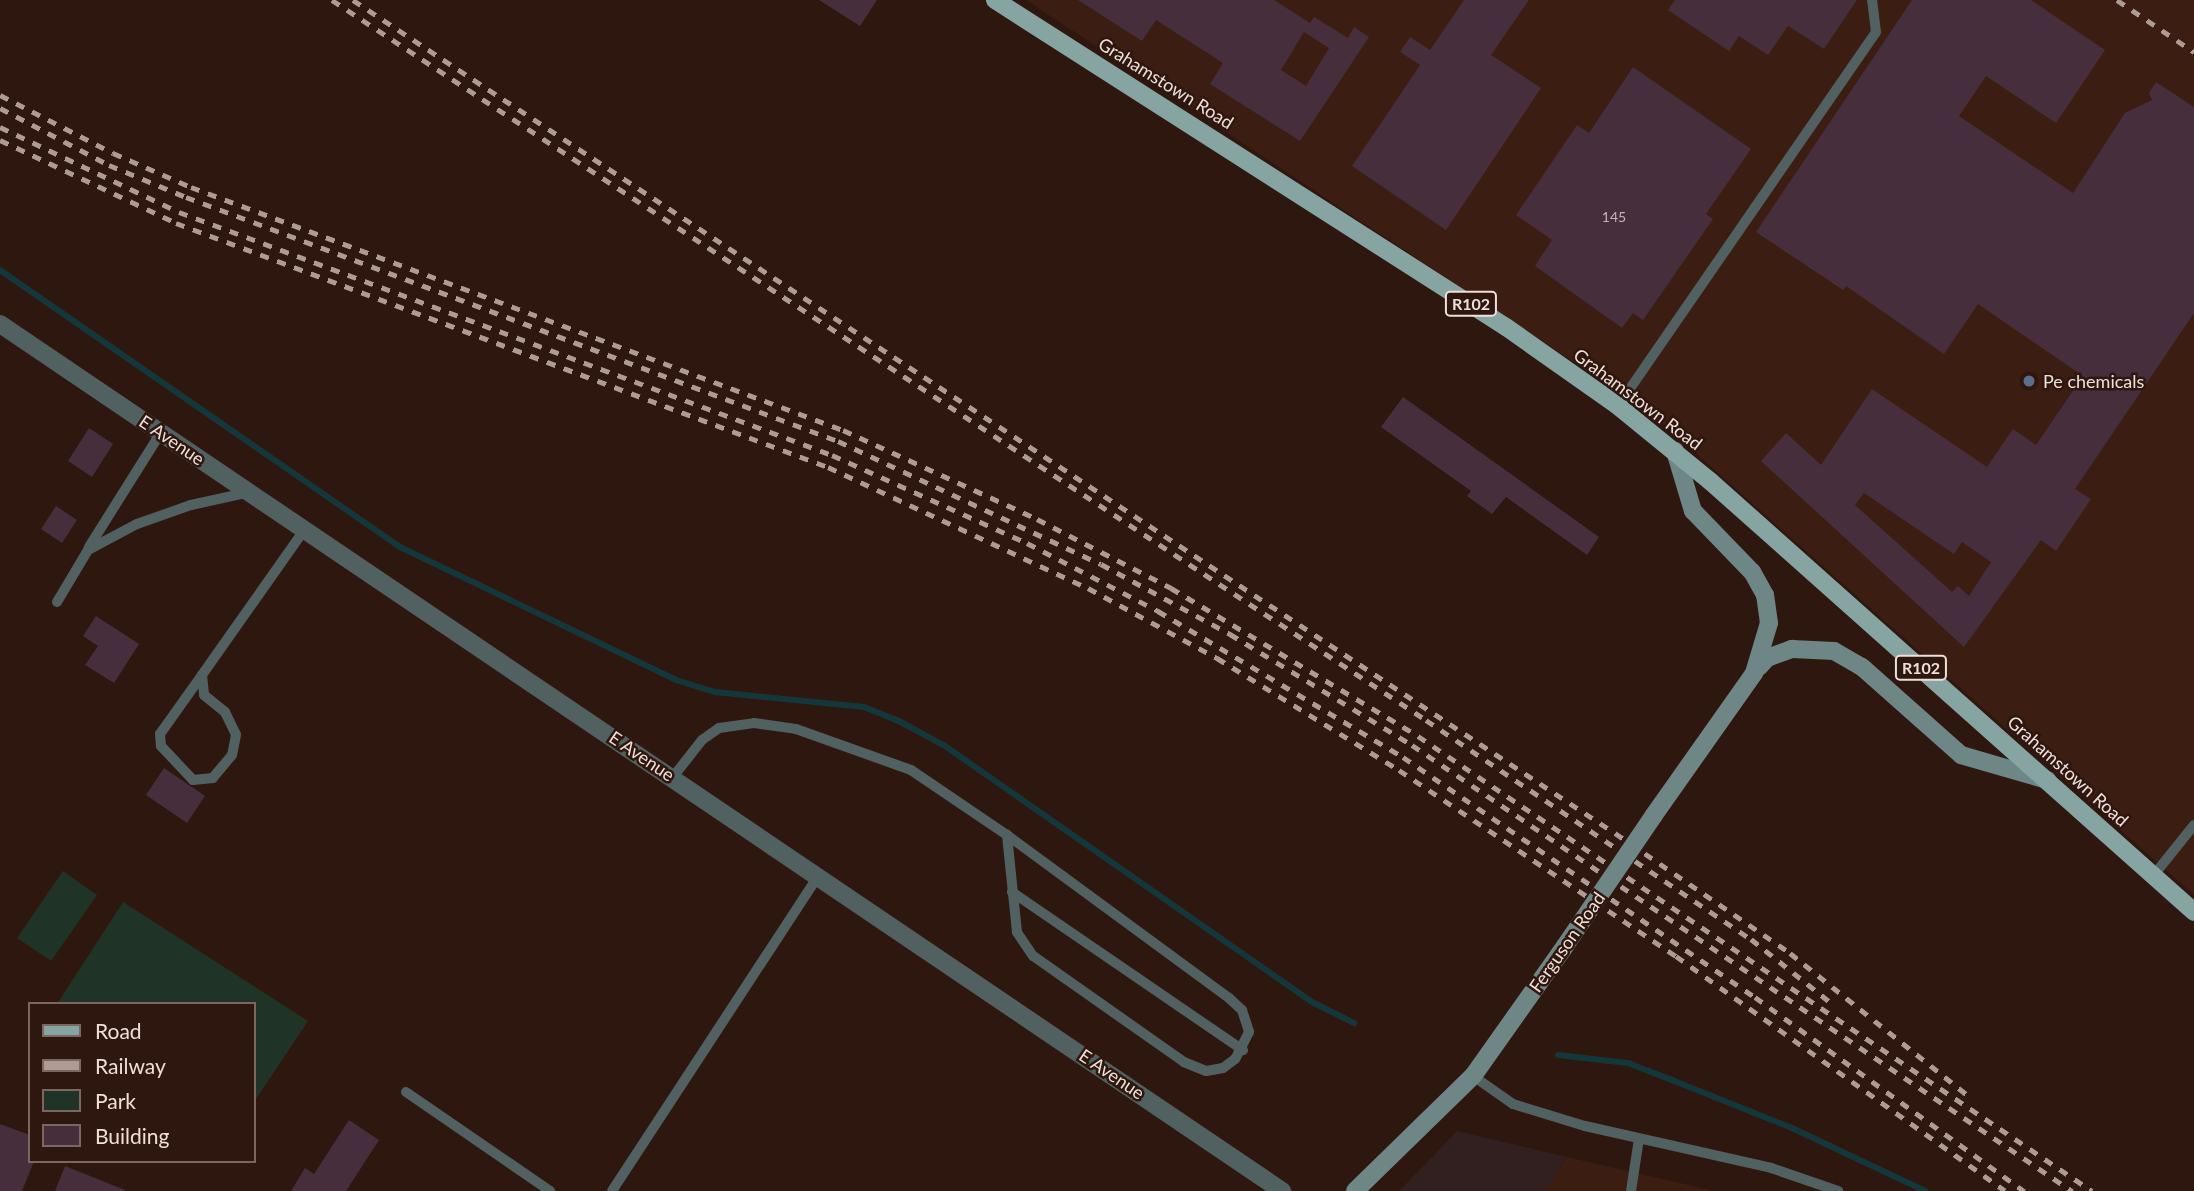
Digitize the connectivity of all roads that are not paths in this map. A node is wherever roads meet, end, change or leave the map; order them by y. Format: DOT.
graph roads {
  1 [pos="995,0"];
  2 [pos="1872,0"];
  3 [pos="0,324"];
  4 [pos="1618,406"];
  5 [pos="161,432"];
  6 [pos="1675,451"];
  7 [pos="250,492"];
  8 [pos="305,529"];
  9 [pos="88,550"];
  10 [pos="57,602"];
  11 [pos="1754,673"];
  12 [pos="202,675"];
  13 [pos="673,777"];
  14 [pos="2047,780"];
  15 [pos="2194,825"];
  16 [pos="1007,835"];
  17 [pos="819,875"];
  18 [pos="2153,876"];
  19 [pos="1012,892"];
  20 [pos="2194,912"];
  21 [pos="1243,1050"];
  22 [pos="1473,1076"];
  23 [pos="406,1092"];
  24 [pos="1639,1139"];
  25 [pos="550,1191"];
  26 [pos="612,1191"];
  27 [pos="1282,1191"];
  28 [pos="1355,1191"];
  29 [pos="1631,1191"];
  30 [pos="1838,1191"];
  1 -- 4 [label="main road, Grahamstown Road / R102"];
  2 -- 4 [label="lane"];
  3 -- 5 [label="street, E Avenue"];
  4 -- 6 [label="main road, Grahamstown Road / R102"];
  5 -- 7 [label="street, E Avenue"];
  5 -- 9 [label="lane"];
  6 -- 11 [label="main road, Ferguson Road"];
  6 -- 14 [label="main road, Grahamstown Road / R102"];
  7 -- 8 [label="street, E Avenue"];
  7 -- 9 [label="lane"];
  8 -- 12 [label="lane"];
  8 -- 13 [label="street, E Avenue"];
  9 -- 10 [label="lane"];
  11 -- 14 [label="main road, Ferguson Road"];
  11 -- 22 [label="main road, Ferguson Road, bridge"];
  12 -- 12 [label="lane"];
  13 -- 16 [label="lane"];
  13 -- 17 [label="street, E Avenue"];
  14 -- 18 [label="main road, Grahamstown Road / R102"];
  15 -- 18 [label="lane"];
  16 -- 19 [label="lane"];
  16 -- 21 [label="lane"];
  17 -- 26 [label="lane"];
  17 -- 27 [label="street, E Avenue"];
  18 -- 20 [label="main road, Grahamstown Road / R102"];
  19 -- 21 [label="lane"];
  19 -- 21 [label="lane"];
  22 -- 24 [label="lane"];
  22 -- 28 [label="main road, Ferguson Road"];
  23 -- 25 [label="lane"];
  24 -- 29 [label="lane"];
  24 -- 30 [label="lane"];
}
